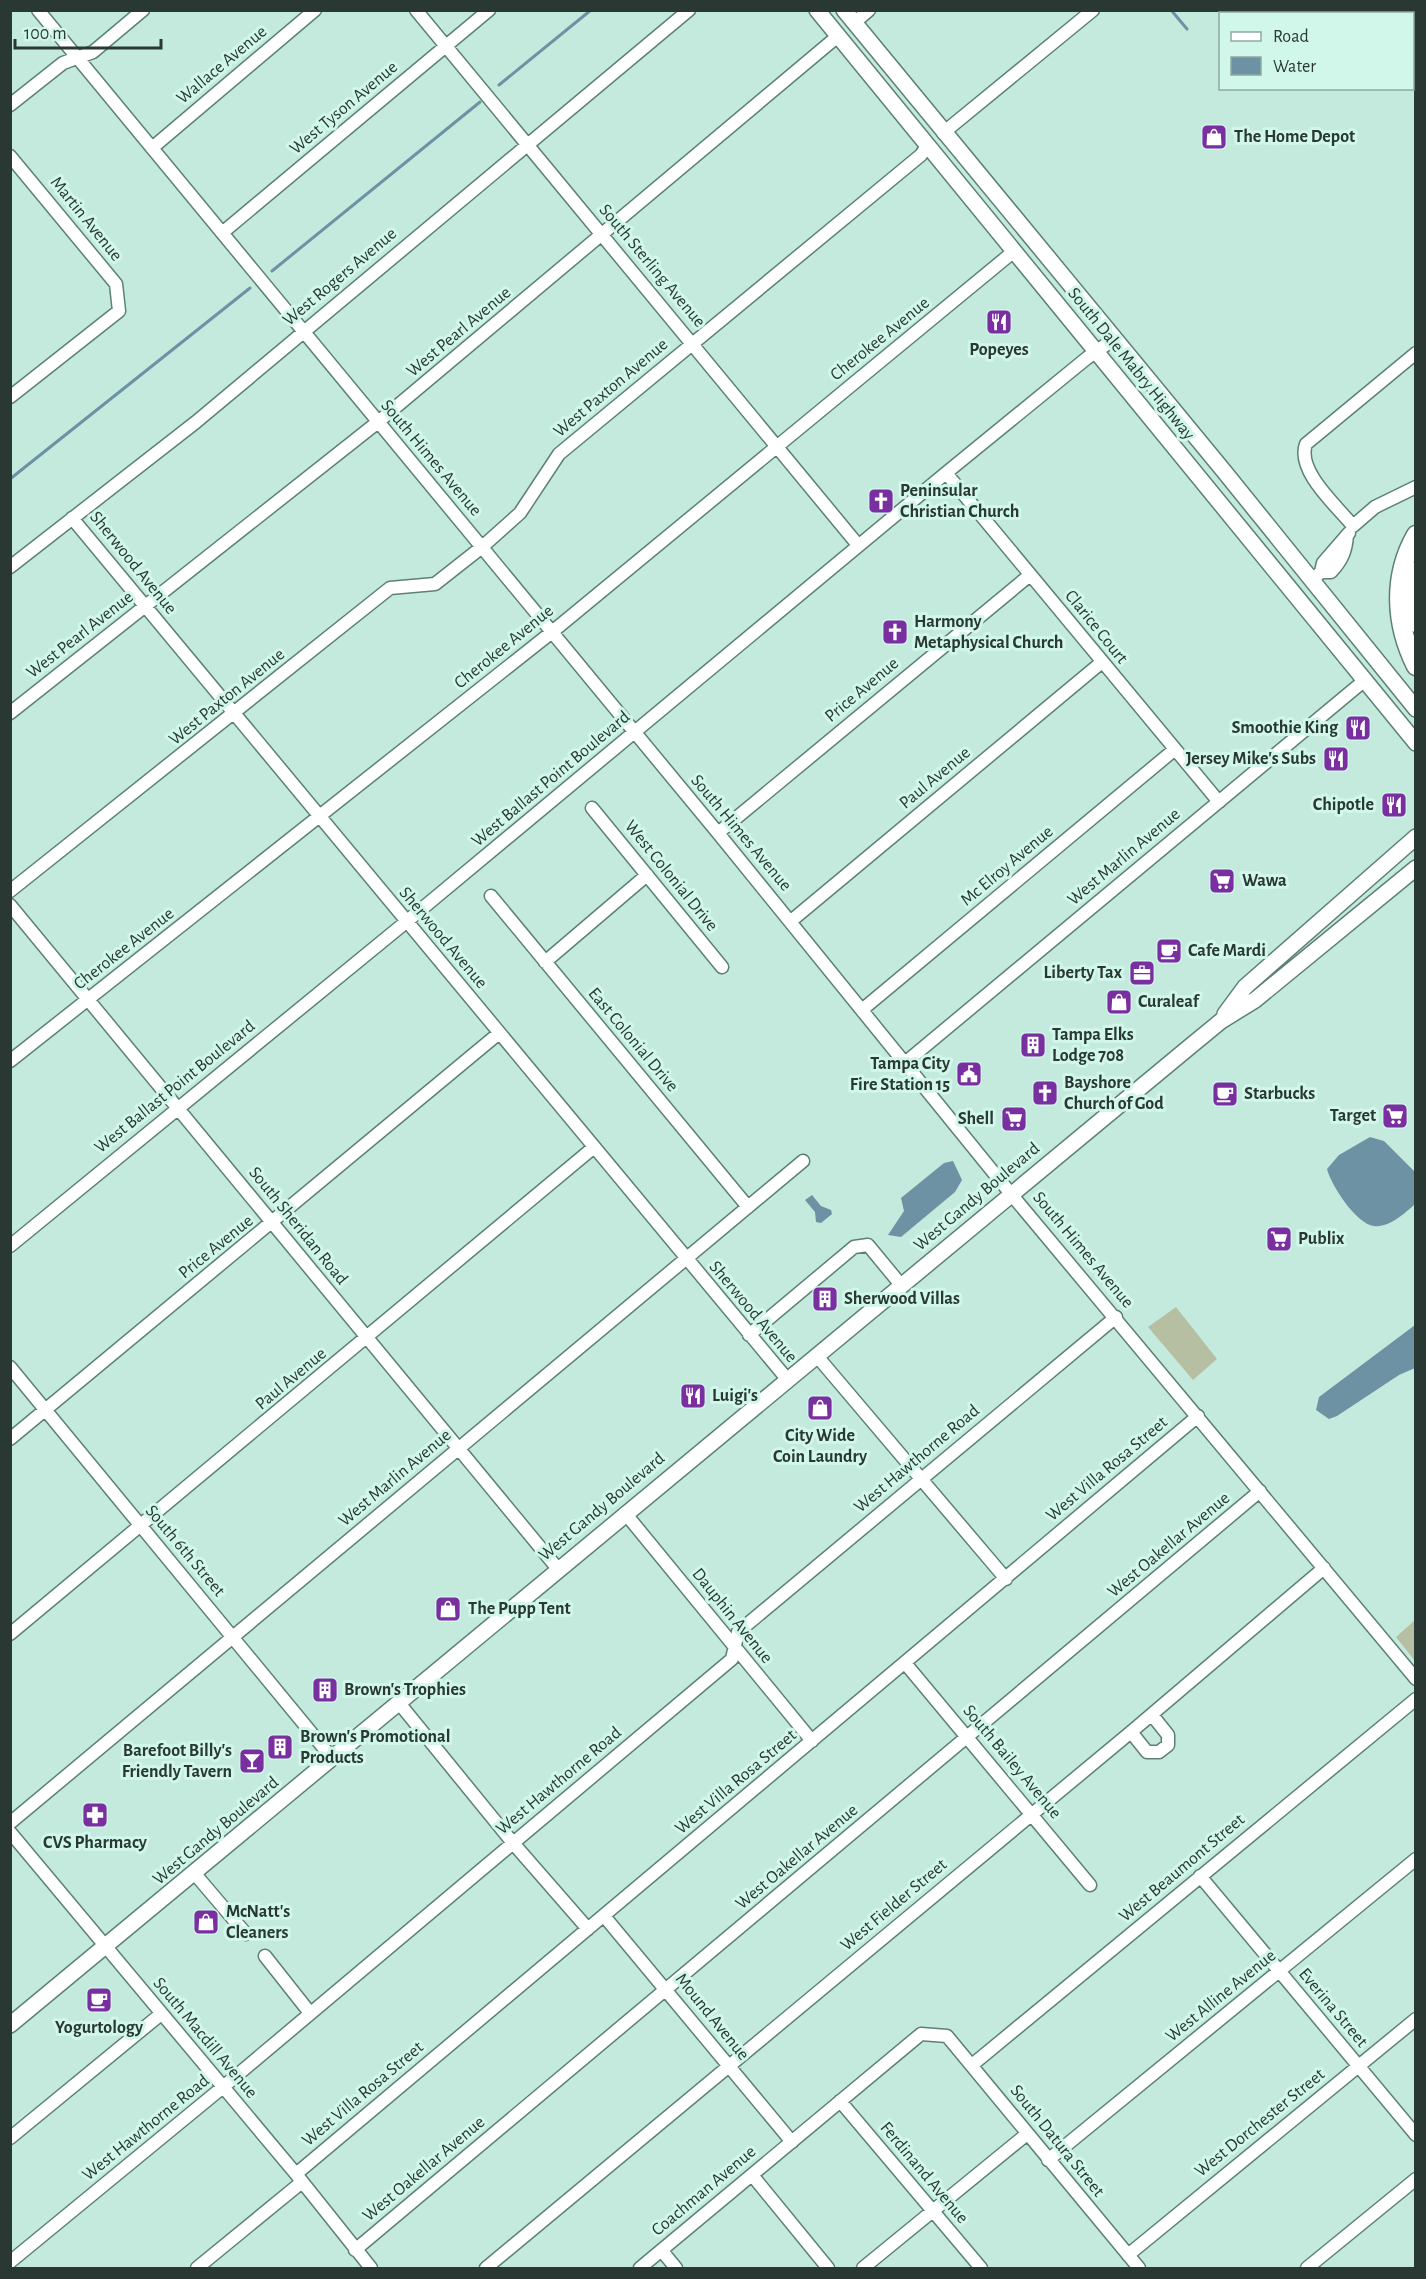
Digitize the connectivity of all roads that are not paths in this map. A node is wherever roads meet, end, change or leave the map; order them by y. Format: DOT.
graph roads {
  1 [pos="38,10"];
  2 [pos="143,10"];
  3 [pos="315,10"];
  4 [pos="416,10"];
  5 [pos="489,10"];
  6 [pos="689,10"];
  7 [pos="817,10"];
  8 [pos="844,10"];
  9 [pos="869,10"];
  10 [pos="1093,10"];
  11 [pos="854,23"];
  12 [pos="838,36"];
  13 [pos="446,46"];
  14 [pos="78,58"];
  15 [pos="891,101"];
  16 [pos="10,105"];
  17 [pos="943,133"];
  18 [pos="527,143"];
  19 [pos="927,146"];
  20 [pos="152,148"];
  21 [pos="10,156"];
  22 [pos="980,178"];
  23 [pos="222,233"];
  24 [pos="603,235"];
  25 [pos="1013,252"];
  26 [pos="303,331"];
  27 [pos="1114,339"];
  28 [pos="692,343"];
  29 [pos="1096,352"];
  30 [pos="1416,354"];
  31 [pos="10,397"];
  32 [pos="378,422"];
  33 [pos="777,446"];
  34 [pos="1223,470"];
  35 [pos="946,473"];
  36 [pos="1205,486"];
  37 [pos="1416,487"];
  38 [pos="72,518"];
  39 [pos="1350,531"];
  40 [pos="1416,535"];
  41 [pos="858,545"];
  42 [pos="482,547"];
  43 [pos="1416,563"];
  44 [pos="10,567"];
  45 [pos="1030,575"];
  46 [pos="1317,576"];
  47 [pos="1294,595"];
  48 [pos="146,607"];
  49 [pos="1416,623"];
  50 [pos="552,632"];
  51 [pos="1102,662"];
  52 [pos="1416,666"];
  53 [pos="1365,680"];
  54 [pos="1416,709"];
  55 [pos="10,713"];
  56 [pos="234,714"];
  57 [pos="635,732"];
  58 [pos="1416,743"];
  59 [pos="1174,750"];
  60 [pos="1219,802"];
  61 [pos="592,808"];
  62 [pos="320,817"];
  63 [pos="718,833"];
  64 [pos="1416,837"];
  65 [pos="1416,868"];
  66 [pos="648,875"];
  67 [pos="10,891"];
  68 [pos="491,896"];
  69 [pos="10,906"];
  70 [pos="791,921"];
  71 [pos="406,922"];
  72 [pos="545,962"];
  73 [pos="722,967"];
  74 [pos="88,999"];
  75 [pos="863,1009"];
  76 [pos="1221,1021"];
  77 [pos="498,1034"];
  78 [pos="10,1061"];
  79 [pos="906,1062"];
  80 [pos="177,1108"];
  81 [pos="593,1148"];
  82 [pos="803,1161"];
  83 [pos="1011,1194"];
  84 [pos="748,1207"];
  85 [pos="273,1224"];
  86 [pos="10,1245"];
  87 [pos="685,1260"];
  88 [pos="901,1285"];
  89 [pos="1116,1317"];
  90 [pos="749,1335"];
  91 [pos="367,1339"];
  92 [pos="816,1355"];
  93 [pos="10,1367"];
  94 [pos="787,1379"];
  95 [pos="46,1410"];
  96 [pos="1198,1416"];
  97 [pos="10,1439"];
  98 [pos="459,1449"];
  99 [pos="920,1480"];
  100 [pos="1260,1491"];
  101 [pos="625,1513"];
  102 [pos="141,1526"];
  103 [pos="1324,1568"];
  104 [pos="558,1569"];
  105 [pos="1005,1579"];
  106 [pos="10,1634"];
  107 [pos="233,1637"];
  108 [pos="734,1646"];
  109 [pos="905,1662"];
  110 [pos="1416,1679"];
  111 [pos="1416,1699"];
  112 [pos="399,1703"];
  113 [pos="1152,1714"];
  114 [pos="1131,1732"];
  115 [pos="968,1737"];
  116 [pos="812,1741"];
  117 [pos="332,1758"];
  118 [pos="1032,1813"];
  119 [pos="10,1823"];
  120 [pos="10,1832"];
  121 [pos="513,1843"];
  122 [pos="1416,1859"];
  123 [pos="195,1874"];
  124 [pos="1200,1876"];
  125 [pos="1090,1885"];
  126 [pos="604,1916"];
  127 [pos="588,1929"];
  128 [pos="246,1934"];
  129 [pos="107,1948"];
  130 [pos="265,1956"];
  131 [pos="1279,1971"];
  132 [pos="667,1989"];
  133 [pos="310,2013"];
  134 [pos="161,2014"];
  135 [pos="1416,2019"];
  136 [pos="10,2025"];
  137 [pos="947,2036"];
  138 [pos="972,2065"];
  139 [pos="728,2066"];
  140 [pos="1359,2066"];
  141 [pos="223,2087"];
  142 [pos="840,2101"];
  143 [pos="1027,2134"];
  144 [pos="1416,2135"];
  145 [pos="10,2138"];
  146 [pos="792,2142"];
  147 [pos="1048,2160"];
  148 [pos="752,2175"];
  149 [pos="299,2178"];
  150 [pos="1416,2179"];
  151 [pos="933,2211"];
  152 [pos="355,2250"];
  153 [pos="662,2251"];
  154 [pos="1128,2256"];
  155 [pos="10,2262"];
  156 [pos="197,2268"];
  157 [pos="371,2268"];
  158 [pos="486,2268"];
  159 [pos="640,2268"];
  160 [pos="676,2268"];
  161 [pos="828,2268"];
  162 [pos="863,2268"];
  163 [pos="981,2268"];
  164 [pos="1139,2268"];
  165 [pos="1307,2268"];
  1 -- 14 [label="street, South Himes Avenue"];
  2 -- 14 [label="street"];
  3 -- 20 [label="street, Wallace Avenue"];
  4 -- 13 [label="street, South Sterling Avenue"];
  5 -- 13 [label="street, West Tyson Avenue"];
  6 -- 18 [label="street, West Rogers Avenue"];
  7 -- 12 [label="main road, South Dale Mabry Highway"];
  8 -- 11 [label="main road, South Dale Mabry Highway"];
  9 -- 11 [label="street"];
  10 -- 17 [label="street"];
  11 -- 17 [label="main road, South Dale Mabry Highway"];
  12 -- 15 [label="main road, South Dale Mabry Highway"];
  12 -- 24 [label="street, West Pearl Avenue"];
  13 -- 18 [label="street, South Sterling Avenue"];
  13 -- 23 [label="street, West Tyson Avenue"];
  14 -- 16 [label="street"];
  14 -- 20 [label="street, South Himes Avenue"];
  15 -- 17 [label="main road"];
  15 -- 19 [label="main road, South Dale Mabry Highway"];
  17 -- 22 [label="main road, South Dale Mabry Highway"];
  18 -- 24 [label="street, South Sterling Avenue"];
  18 -- 26 [label="street, West Rogers Avenue"];
  19 -- 22 [label="main road"];
  19 -- 25 [label="main road, South Dale Mabry Highway"];
  19 -- 28 [label="street, West Paxton Avenue"];
  20 -- 23 [label="street, South Himes Avenue"];
  21 -- 31 [label="street, Martin Avenue"];
  22 -- 27 [label="main road, South Dale Mabry Highway"];
  23 -- 26 [label="street, South Himes Avenue"];
  24 -- 28 [label="street, South Sterling Avenue"];
  24 -- 32 [label="street, West Pearl Avenue"];
  25 -- 29 [label="main road, South Dale Mabry Highway"];
  25 -- 33 [label="street, Cherokee Avenue"];
  26 -- 32 [label="street, South Himes Avenue"];
  26 -- 38 [label="street, West Rogers Avenue"];
  27 -- 29 [label="street, West Ballast Point Boulevard"];
  27 -- 34 [label="main road, South Dale Mabry Highway"];
  28 -- 33 [label="street, South Sterling Avenue"];
  28 -- 42 [label="street, West Paxton Avenue"];
  29 -- 35 [label="street, West Ballast Point Boulevard"];
  29 -- 36 [label="main road, South Dale Mabry Highway"];
  30 -- 39 [label="street"];
  32 -- 42 [label="street, South Himes Avenue"];
  32 -- 48 [label="street, West Pearl Avenue"];
  33 -- 41 [label="street, South Sterling Avenue"];
  33 -- 50 [label="street, Cherokee Avenue"];
  34 -- 36 [label="main road"];
  34 -- 46 [label="main road, South Dale Mabry Highway"];
  35 -- 41 [label="street, West Ballast Point Boulevard"];
  35 -- 45 [label="street, Clarice Court"];
  36 -- 47 [label="main road, South Dale Mabry Highway"];
  37 -- 39 [label="street"];
  38 -- 44 [label="street, West Rogers Avenue"];
  38 -- 48 [label="street, Sherwood Avenue"];
  39 -- 46 [label="street"];
  40 -- 52 [label="highway"];
  41 -- 57 [label="street, West Ballast Point Boulevard"];
  42 -- 50 [label="street, South Himes Avenue"];
  42 -- 56 [label="street, West Paxton Avenue"];
  43 -- 49 [label="highway"];
  45 -- 51 [label="street, Clarice Court"];
  45 -- 63 [label="street, Price Avenue"];
  46 -- 47 [label="main road"];
  46 -- 54 [label="main road, South Dale Mabry Highway"];
  47 -- 53 [label="main road, South Dale Mabry Highway"];
  48 -- 55 [label="street, West Pearl Avenue"];
  48 -- 56 [label="street, Sherwood Avenue"];
  50 -- 57 [label="street, South Himes Avenue"];
  50 -- 62 [label="street, Cherokee Avenue"];
  51 -- 59 [label="street, Clarice Court"];
  51 -- 70 [label="street, Paul Avenue"];
  53 -- 58 [label="main road, South Dale Mabry Highway"];
  53 -- 60 [label="street, West Marlin Avenue"];
  56 -- 62 [label="street, Sherwood Avenue"];
  56 -- 67 [label="street, West Paxton Avenue"];
  57 -- 63 [label="street, South Himes Avenue"];
  57 -- 71 [label="street, West Ballast Point Boulevard"];
  59 -- 60 [label="street, Clarice Court"];
  59 -- 75 [label="street, Mc Elroy Avenue"];
  60 -- 79 [label="street, West Marlin Avenue"];
  61 -- 66 [label="street, West Colonial Drive"];
  62 -- 71 [label="street, Sherwood Avenue"];
  62 -- 74 [label="street, Cherokee Avenue"];
  63 -- 70 [label="street, South Himes Avenue"];
  64 -- 76 [label="main road, West Gandy Boulevard"];
  65 -- 76 [label="main road, West Gandy Boulevard"];
  66 -- 72 [label="street"];
  66 -- 73 [label="street, West Colonial Drive"];
  68 -- 72 [label="street, East Colonial Drive"];
  69 -- 74 [label="street, South Sheridan Road"];
  70 -- 75 [label="street, South Himes Avenue"];
  71 -- 77 [label="street, Sherwood Avenue"];
  71 -- 80 [label="street, West Ballast Point Boulevard"];
  72 -- 84 [label="street, East Colonial Drive"];
  74 -- 78 [label="street, Cherokee Avenue"];
  74 -- 80 [label="street, South Sheridan Road"];
  75 -- 79 [label="street, South Himes Avenue"];
  76 -- 83 [label="main road, West Gandy Boulevard"];
  77 -- 81 [label="street, Sherwood Avenue"];
  77 -- 85 [label="street, Price Avenue"];
  79 -- 83 [label="street, South Himes Avenue"];
  80 -- 85 [label="street, South Sheridan Road"];
  80 -- 86 [label="street, West Ballast Point Boulevard"];
  81 -- 87 [label="street, Sherwood Avenue"];
  81 -- 91 [label="street, Paul Avenue"];
  82 -- 84 [label="street, West Marlin Avenue"];
  83 -- 88 [label="main road, West Gandy Boulevard"];
  83 -- 89 [label="street, South Himes Avenue"];
  84 -- 87 [label="street, West Marlin Avenue"];
  85 -- 91 [label="street, South Sheridan Road"];
  85 -- 95 [label="street, Price Avenue"];
  87 -- 90 [label="street, Sherwood Avenue"];
  87 -- 98 [label="street, West Marlin Avenue"];
  88 -- 90 [label="street"];
  88 -- 92 [label="main road, West Gandy Boulevard"];
  89 -- 96 [label="street, South Himes Avenue"];
  89 -- 99 [label="street, West Hawthorne Road"];
  90 -- 94 [label="street, Sherwood Avenue"];
  91 -- 98 [label="street, South Sheridan Road"];
  91 -- 102 [label="street, Paul Avenue"];
  92 -- 94 [label="main road, West Gandy Boulevard"];
  92 -- 99 [label="street, Sherwood Avenue"];
  93 -- 95 [label="street, South 6th Street"];
  94 -- 101 [label="main road, West Gandy Boulevard"];
  95 -- 97 [label="street, Price Avenue"];
  95 -- 102 [label="street, South 6th Street"];
  96 -- 100 [label="street, South Himes Avenue"];
  96 -- 105 [label="street, West Villa Rosa Street"];
  98 -- 104 [label="street, South Sheridan Road"];
  98 -- 107 [label="street, West Marlin Avenue"];
  99 -- 105 [label="street, Sherwood Avenue"];
  99 -- 108 [label="street, West Hawthorne Road"];
  100 -- 103 [label="street, South Himes Avenue"];
  100 -- 115 [label="street, West Oakellar Avenue"];
  101 -- 104 [label="main road, West Gandy Boulevard"];
  101 -- 108 [label="street, Dauphin Avenue"];
  102 -- 106 [label="street, Paul Avenue"];
  102 -- 107 [label="street, South 6th Street"];
  103 -- 110 [label="street, South Himes Avenue"];
  103 -- 113 [label="street, West Fielder Street"];
  104 -- 112 [label="main road, West Gandy Boulevard"];
  105 -- 109 [label="street, West Villa Rosa Street"];
  107 -- 117 [label="street, South 6th Street"];
  107 -- 119 [label="street, West Marlin Avenue"];
  108 -- 116 [label="street, Dauphin Avenue"];
  108 -- 121 [label="street, West Hawthorne Road"];
  109 -- 115 [label="street, South Bailey Avenue"];
  109 -- 116 [label="street, West Villa Rosa Street"];
  111 -- 124 [label="street, West Beaumont Street"];
  112 -- 117 [label="main road, West Gandy Boulevard"];
  112 -- 121 [label="street"];
  113 -- 114 [label="street, West Fielder Street"];
  113 -- 114 [label="street"];
  114 -- 118 [label="street, West Fielder Street"];
  115 -- 118 [label="street, South Bailey Avenue"];
  115 -- 132 [label="street, West Oakellar Avenue"];
  116 -- 126 [label="street, West Villa Rosa Street"];
  117 -- 123 [label="main road, West Gandy Boulevard"];
  118 -- 125 [label="street, South Bailey Avenue"];
  118 -- 139 [label="street, West Fielder Street"];
  120 -- 129 [label="street, South Macdill Avenue"];
  121 -- 127 [label="street"];
  121 -- 133 [label="street, West Hawthorne Road"];
  122 -- 131 [label="street, West Alline Avenue"];
  123 -- 128 [label="street"];
  123 -- 129 [label="main road, West Gandy Boulevard"];
  124 -- 131 [label="street, Everina Street"];
  124 -- 138 [label="street, West Beaumont Street"];
  126 -- 127 [label="street, West Villa Rosa Street"];
  126 -- 132 [label="street, Mound Avenue"];
  127 -- 149 [label="street, West Villa Rosa Street"];
  129 -- 134 [label="street, South Macdill Avenue"];
  129 -- 136 [label="main road, West Gandy Boulevard"];
  130 -- 133 [label="street"];
  131 -- 140 [label="street, Everina Street"];
  131 -- 147 [label="street, West Alline Avenue"];
  132 -- 139 [label="street, Mound Avenue"];
  132 -- 152 [label="street, West Oakellar Avenue"];
  133 -- 141 [label="street, West Hawthorne Road"];
  134 -- 141 [label="street, South Macdill Avenue"];
  134 -- 145 [label="street"];
  135 -- 140 [label="street, West Dorchester Street"];
  137 -- 138 [label="street, South Datura Street"];
  137 -- 142 [label="street, Coachman Avenue"];
  138 -- 143 [label="street, South Datura Street"];
  139 -- 146 [label="street, Mound Avenue"];
  139 -- 158 [label="street, West Fielder Street"];
  140 -- 144 [label="street, Everina Street"];
  140 -- 154 [label="street, West Dorchester Street"];
  141 -- 149 [label="street, South Macdill Avenue"];
  141 -- 155 [label="street, West Hawthorne Road"];
  142 -- 146 [label="street, Coachman Avenue"];
  142 -- 151 [label="street, Ferdinand Avenue"];
  143 -- 147 [label="street, South Datura Street"];
  143 -- 151 [label="street"];
  146 -- 148 [label="street, Coachman Avenue"];
  147 -- 154 [label="street, South Datura Street"];
  148 -- 153 [label="street, Coachman Avenue"];
  148 -- 161 [label="street"];
  149 -- 152 [label="street, South Macdill Avenue"];
  149 -- 156 [label="street, West Villa Rosa Street"];
  150 -- 165 [label="street"];
  151 -- 162 [label="street"];
  151 -- 163 [label="street, Ferdinand Avenue"];
  152 -- 157 [label="street, South Macdill Avenue"];
  153 -- 159 [label="street, Coachman Avenue"];
  153 -- 160 [label="street"];
  154 -- 164 [label="street, South Datura Street"];
}
